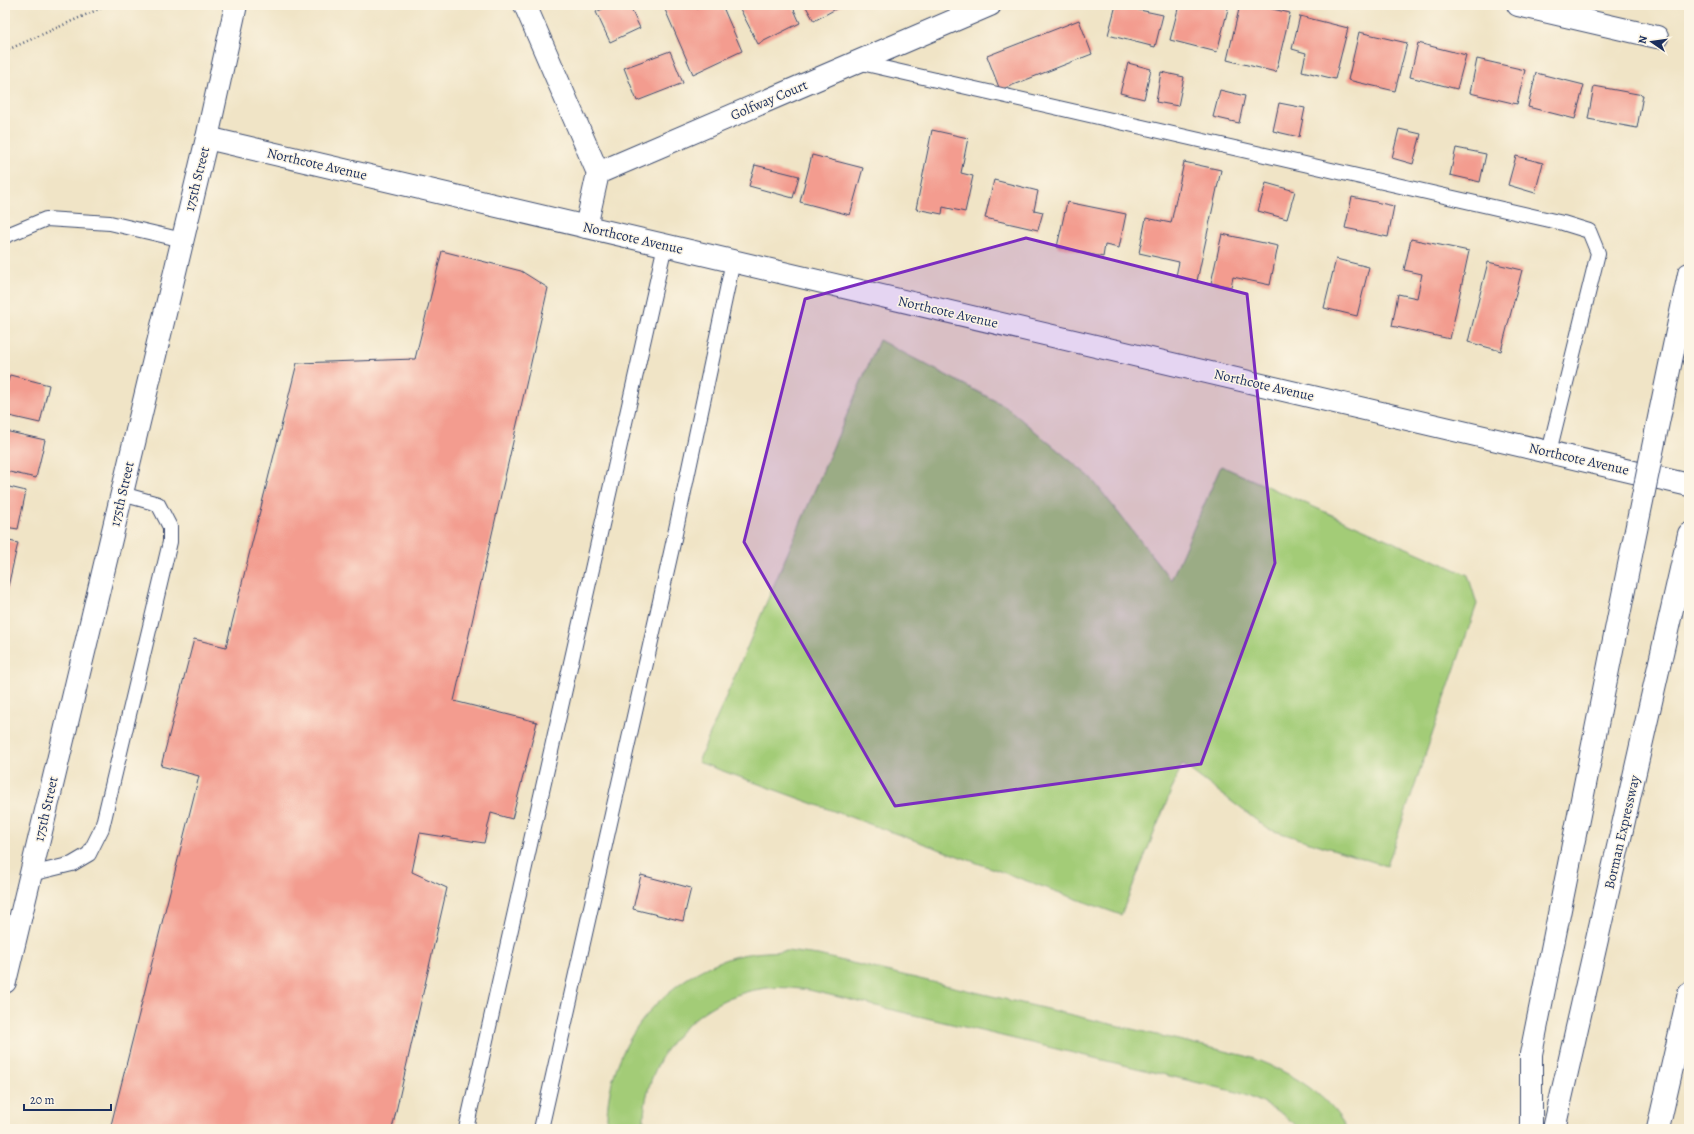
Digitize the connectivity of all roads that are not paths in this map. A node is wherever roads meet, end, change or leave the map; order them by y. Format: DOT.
graph roads {
  1 [pos="236,5"];
  2 [pos="525,5"];
  3 [pos="990,5"];
  4 [pos="1518,5"];
  5 [pos="1657,37"];
  6 [pos="857,62"];
  7 [pos="207,138"];
  8 [pos="598,173"];
  9 [pos="586,227"];
  10 [pos="5,236"];
  11 [pos="182,240"];
  12 [pos="665,245"];
  13 [pos="733,261"];
  14 [pos="1689,274"];
  15 [pos="1549,452"];
  16 [pos="1689,485"];
  17 [pos="122,494"];
  18 [pos="1688,541"];
  19 [pos="31,874"];
  20 [pos="5,982"];
  21 [pos="1689,992"];
  22 [pos="466,1129"];
  23 [pos="541,1129"];
  24 [pos="1531,1129"];
  25 [pos="1554,1129"];
  26 [pos="1658,1129"];
  1 -- 7 [label="main road, 175th Street"];
  2 -- 8 [label="main road"];
  3 -- 6 [label="main road, Golfway Court"];
  4 -- 5 [label="main road"];
  6 -- 8 [label="main road, Golfway Court"];
  6 -- 15 [label="lane"];
  7 -- 9 [label="main road, Northcote Avenue"];
  7 -- 11 [label="main road, 175th Street"];
  8 -- 9 [label="main road"];
  9 -- 12 [label="main road, Northcote Avenue"];
  10 -- 11 [label="lane"];
  11 -- 17 [label="main road, 175th Street"];
  12 -- 13 [label="main road, Northcote Avenue"];
  12 -- 22 [label="lane"];
  13 -- 15 [label="main road, Northcote Avenue"];
  13 -- 23 [label="lane"];
  14 -- 24 [label="main road, bridge"];
  15 -- 16 [label="main road, Northcote Avenue"];
  17 -- 19 [label="main road, 175th Street"];
  17 -- 19 [label="lane"];
  18 -- 25 [label="main road, Borman Expressway"];
  19 -- 20 [label="main road, 175th Street"];
  21 -- 26 [label="main road"];
}
